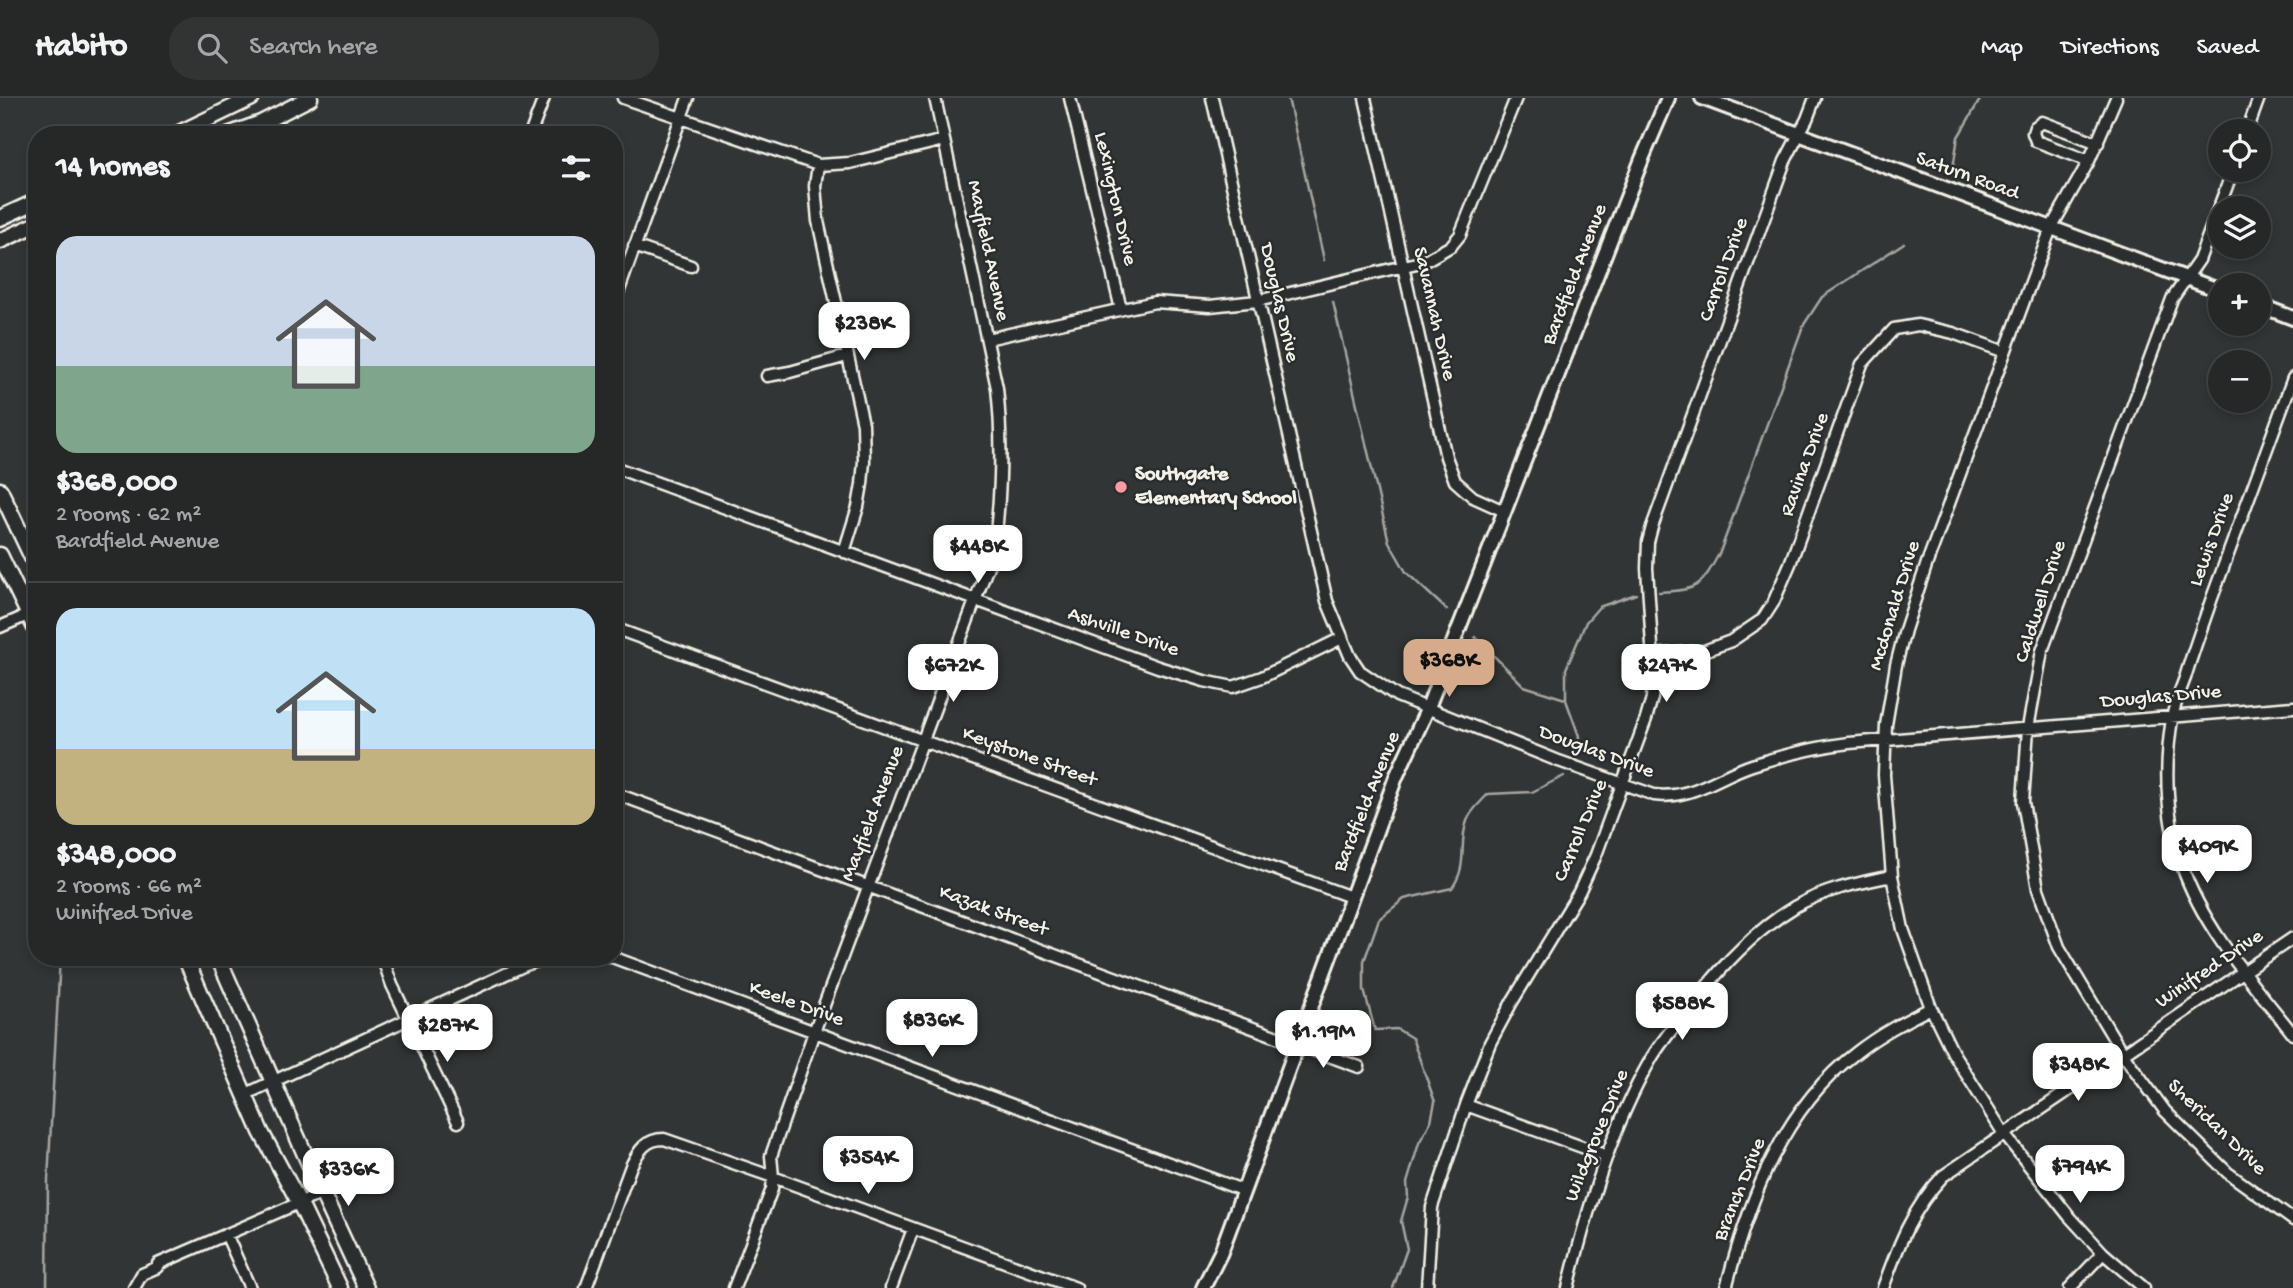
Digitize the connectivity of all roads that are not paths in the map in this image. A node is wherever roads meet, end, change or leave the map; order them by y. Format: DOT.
graph roads {
  1 [pos="310,98"];
  2 [pos="544,98"];
  3 [pos="623,98"];
  4 [pos="688,98"];
  5 [pos="935,98"];
  6 [pos="1070,98"];
  7 [pos="1212,98"];
  8 [pos="1365,98"];
  9 [pos="1516,98"];
  10 [pos="1668,98"];
  11 [pos="1702,98"];
  12 [pos="1815,98"];
  13 [pos="2116,98"];
  14 [pos="2259,98"];
  15 [pos="248,99"];
  16 [pos="680,119"];
  17 [pos="2251,119"];
  18 [pos="261,122"];
  19 [pos="193,126"];
  20 [pos="251,126"];
  21 [pos="533,126"];
  22 [pos="1799,135"];
  23 [pos="944,140"];
  24 [pos="2098,143"];
  25 [pos="2089,161"];
  26 [pos="818,164"];
  27 [pos="2228,182"];
  28 [pos="28,205"];
  29 [pos="0,218"];
  30 [pos="28,228"];
  31 [pos="2051,228"];
  32 [pos="0,241"];
  33 [pos="634,246"];
  34 [pos="691,266"];
  35 [pos="1402,267"];
  36 [pos="623,278"];
  37 [pos="2186,278"];
  38 [pos="2208,286"];
  39 [pos="1257,301"];
  40 [pos="1121,309"];
  41 [pos="2271,310"];
  42 [pos="2293,318"];
  43 [pos="987,339"];
  44 [pos="2005,352"];
  45 [pos="847,356"];
  46 [pos="767,376"];
  47 [pos="2293,378"];
  48 [pos="623,470"];
  49 [pos="0,490"];
  50 [pos="0,506"];
  51 [pos="1503,511"];
  52 [pos="14,519"];
  53 [pos="28,549"];
  54 [pos="844,552"];
  55 [pos="0,555"];
  56 [pos="975,601"];
  57 [pos="28,606"];
  58 [pos="28,615"];
  59 [pos="0,627"];
  60 [pos="623,631"];
  61 [pos="1342,638"];
  62 [pos="1653,655"];
  63 [pos="2293,707"];
  64 [pos="1427,710"];
  65 [pos="2172,716"];
  66 [pos="2028,728"];
  67 [pos="922,740"];
  68 [pos="1885,741"];
  69 [pos="1623,783"];
  70 [pos="623,796"];
  71 [pos="1892,876"];
  72 [pos="867,887"];
  73 [pos="1351,897"];
  74 [pos="2293,938"];
  75 [pos="623,961"];
  76 [pos="189,966"];
  77 [pos="222,966"];
  78 [pos="385,966"];
  79 [pos="523,966"];
  80 [pos="2243,971"];
  81 [pos="1931,1008"];
  82 [pos="408,1019"];
  83 [pos="814,1032"];
  84 [pos="2293,1034"];
  85 [pos="1297,1044"];
  86 [pos="2123,1054"];
  87 [pos="1359,1067"];
  88 [pos="274,1081"];
  89 [pos="244,1095"];
  90 [pos="1466,1105"];
  91 [pos="458,1122"];
  92 [pos="2004,1134"];
  93 [pos="1607,1156"];
  94 [pos="773,1177"];
  95 [pos="1242,1190"];
  96 [pos="322,1193"];
  97 [pos="300,1204"];
  98 [pos="2293,1220"];
  99 [pos="913,1228"];
  100 [pos="226,1234"];
  101 [pos="2103,1253"];
  102 [pos="1046,1283"];
  103 [pos="134,1288"];
  104 [pos="250,1288"];
  105 [pos="340,1288"];
  106 [pos="366,1288"];
  107 [pos="586,1288"];
  108 [pos="734,1288"];
  109 [pos="891,1288"];
  110 [pos="1076,1288"];
  111 [pos="1203,1288"];
  112 [pos="1427,1288"];
  113 [pos="1568,1288"];
  114 [pos="1726,1288"];
  115 [pos="1883,1288"];
  116 [pos="2070,1288"];
  117 [pos="2144,1288"];
  1 -- 18 [label="main road"];
  2 -- 21 [label="street"];
  3 -- 16 [label="street"];
  4 -- 16 [label="street"];
  5 -- 23 [label="street, Mayfield Avenue"];
  6 -- 40 [label="street, Lexington Drive"];
  7 -- 39 [label="street, Douglas Drive"];
  8 -- 35 [label="street, Savannah Drive"];
  9 -- 35 [label="street"];
  10 -- 51 [label="street, Bardfield Avenue"];
  11 -- 22 [label="street, Saturn Road"];
  12 -- 22 [label="street, Carroll Drive"];
  13 -- 24 [label="street, Mcdonald Drive"];
  14 -- 17 [label="street"];
  15 -- 18 [label="main road"];
  15 -- 19 [label="main road"];
  16 -- 26 [label="street"];
  16 -- 33 [label="street"];
  18 -- 20 [label="main road"];
  22 -- 31 [label="street, Saturn Road"];
  22 -- 62 [label="street, Carroll Drive"];
  23 -- 26 [label="street"];
  23 -- 43 [label="street, Mayfield Avenue"];
  24 -- 25 [label="street, Mcdonald Drive"];
  24 -- 25 [label="street"];
  25 -- 31 [label="street, Mcdonald Drive"];
  26 -- 45 [label="street"];
  27 -- 37 [label="street, Caldwell Drive"];
  28 -- 29 [label="main road"];
  30 -- 32 [label="main road"];
  31 -- 37 [label="street, Saturn Road"];
  31 -- 44 [label="street, Mcdonald Drive"];
  33 -- 34 [label="street"];
  33 -- 36 [label="street"];
  35 -- 39 [label="street"];
  35 -- 51 [label="street, Savannah Drive"];
  37 -- 38 [label="street, Saturn Road"];
  37 -- 66 [label="street, Caldwell Drive"];
  39 -- 40 [label="street"];
  39 -- 61 [label="street, Douglas Drive"];
  40 -- 43 [label="street"];
  41 -- 42 [label="street"];
  43 -- 56 [label="street, Mayfield Avenue"];
  44 -- 62 [label="street, Ravina Drive"];
  44 -- 68 [label="street, Mcdonald Drive"];
  45 -- 46 [label="street"];
  45 -- 54 [label="street"];
  47 -- 65 [label="street, Lewis Drive"];
  48 -- 54 [label="street, Ashville Drive"];
  49 -- 52 [label="main road"];
  50 -- 52 [label="main road"];
  51 -- 64 [label="street, Bardfield Avenue"];
  52 -- 53 [label="main road"];
  54 -- 56 [label="street, Ashville Drive"];
  55 -- 57 [label="main road"];
  56 -- 61 [label="street, Ashville Drive"];
  56 -- 67 [label="street, Mayfield Avenue"];
  58 -- 59 [label="street"];
  60 -- 67 [label="street, Keystone Street"];
  61 -- 64 [label="street, Douglas Drive"];
  62 -- 69 [label="street, Carroll Drive"];
  63 -- 65 [label="street, Douglas Drive"];
  64 -- 69 [label="street, Douglas Drive"];
  64 -- 73 [label="street, Bardfield Avenue"];
  65 -- 66 [label="street, Douglas Drive"];
  65 -- 80 [label="street, Lewis Drive"];
  66 -- 68 [label="street, Douglas Drive"];
  66 -- 86 [label="street, Caldwell Drive"];
  67 -- 72 [label="street, Mayfield Avenue"];
  67 -- 73 [label="street, Keystone Street"];
  68 -- 69 [label="street, Douglas Drive"];
  68 -- 71 [label="street, Mcdonald Drive"];
  69 -- 90 [label="street, Carroll Drive"];
  70 -- 72 [label="street, Kazak Street"];
  71 -- 81 [label="street, Mcdonald Drive"];
  71 -- 93 [label="street, Wildgrove Drive"];
  72 -- 83 [label="street, Mayfield Avenue"];
  72 -- 85 [label="street, Kazak Street"];
  73 -- 85 [label="street, Bardfield Avenue"];
  74 -- 80 [label="street, Winifred Drive"];
  75 -- 83 [label="street, Keele Drive"];
  76 -- 89 [label="main road"];
  77 -- 88 [label="main road"];
  78 -- 82 [label="street"];
  79 -- 82 [label="street"];
  80 -- 84 [label="street, Lewis Drive"];
  80 -- 86 [label="street, Winifred Drive"];
  81 -- 92 [label="street, Mcdonald Drive"];
  81 -- 114 [label="street, Branch Drive"];
  82 -- 88 [label="street"];
  82 -- 91 [label="street"];
  83 -- 94 [label="street, Mayfield Avenue"];
  83 -- 95 [label="street, Keele Drive"];
  85 -- 87 [label="street, Kazak Street"];
  85 -- 95 [label="street, Bardfield Avenue"];
  86 -- 92 [label="street, Winifred Drive"];
  86 -- 98 [label="street, Sheridan Drive"];
  88 -- 89 [label="street"];
  88 -- 96 [label="main road"];
  89 -- 97 [label="main road"];
  90 -- 93 [label="street"];
  90 -- 112 [label="street, Carroll Drive"];
  92 -- 101 [label="street, Mcdonald Drive"];
  92 -- 115 [label="street, Winifred Drive"];
  93 -- 113 [label="street, Wildgrove Drive"];
  94 -- 99 [label="street"];
  94 -- 107 [label="street"];
  94 -- 108 [label="street, Mayfield Avenue"];
  95 -- 111 [label="street, Bardfield Avenue"];
  96 -- 97 [label="street"];
  96 -- 106 [label="main road"];
  97 -- 100 [label="street"];
  97 -- 105 [label="main road"];
  99 -- 102 [label="street"];
  99 -- 109 [label="street"];
  100 -- 103 [label="street"];
  100 -- 104 [label="street"];
  101 -- 116 [label="street"];
  101 -- 117 [label="street, Mcdonald Drive"];
  102 -- 110 [label="street"];
}
